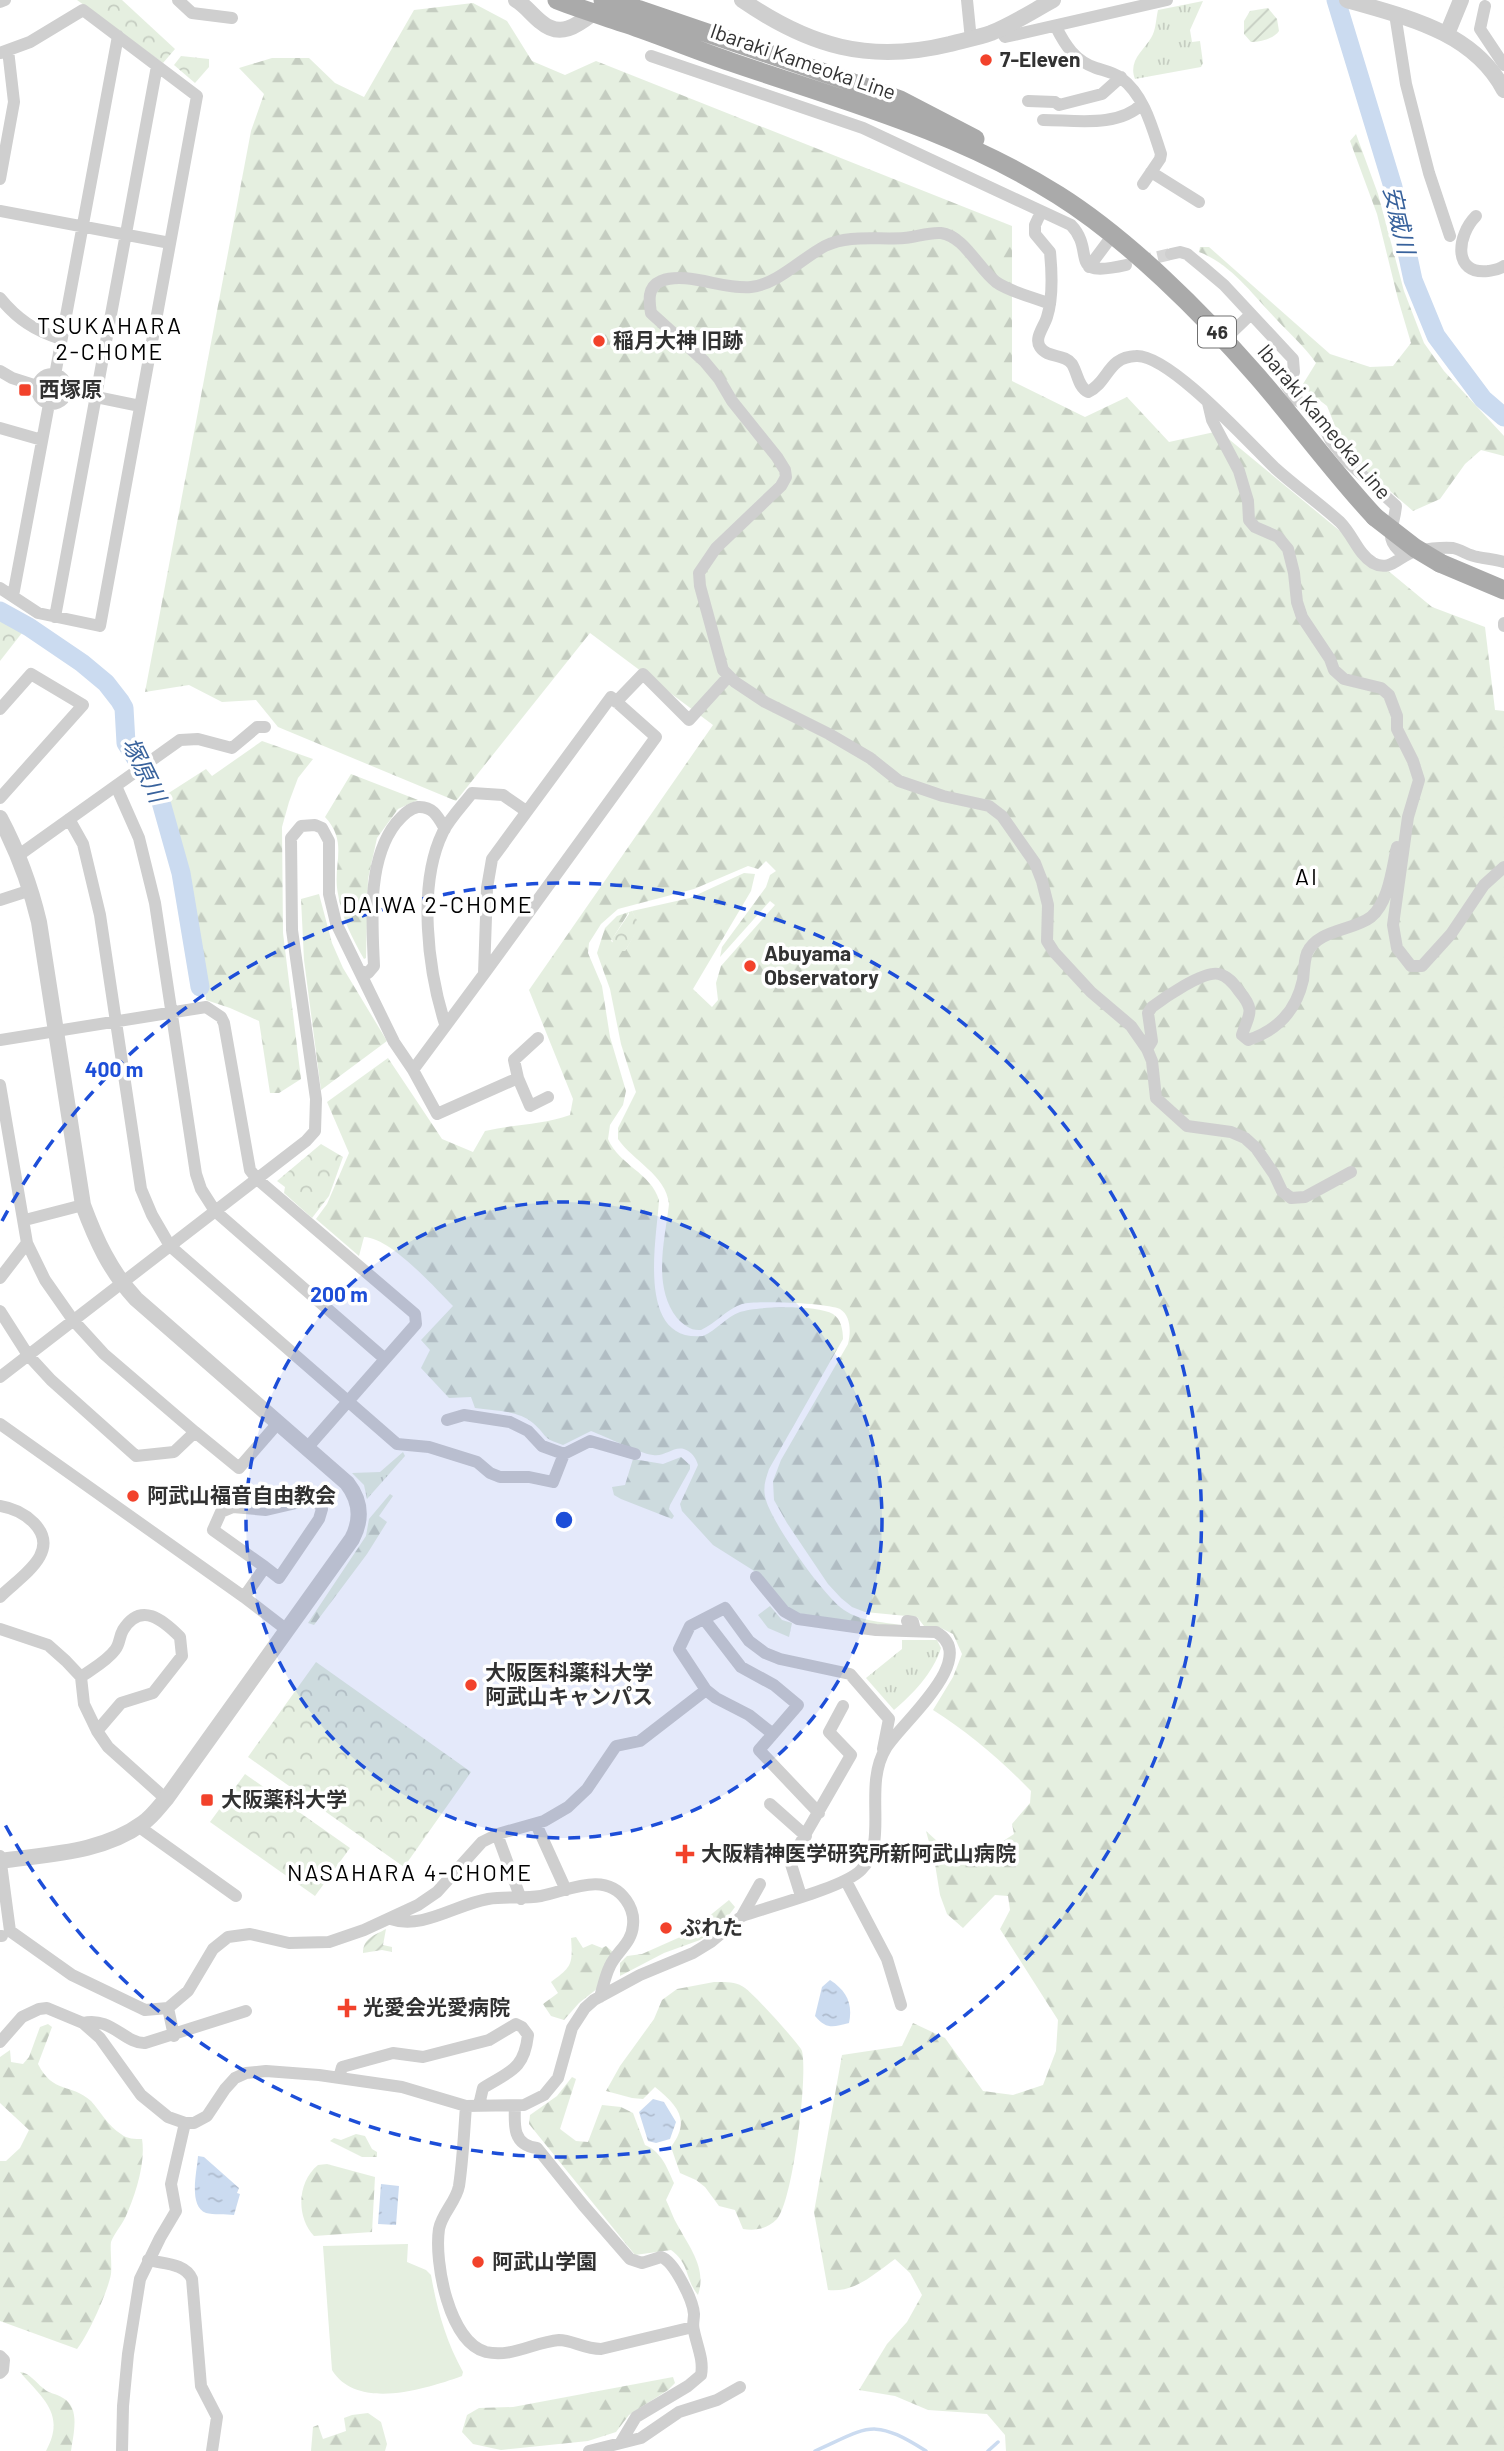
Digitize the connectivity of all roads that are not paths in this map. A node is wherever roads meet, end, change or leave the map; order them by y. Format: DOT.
graph roads {
  1 [pos="178,0"];
  2 [pos="516,0"];
  3 [pos="557,0"];
  4 [pos="742,0"];
  5 [pos="967,0"];
  6 [pos="1053,0"];
  7 [pos="1167,0"];
  8 [pos="1347,0"];
  9 [pos="1461,0"];
  10 [pos="603,4"];
  11 [pos="1485,6"];
  12 [pos="1388,12"];
  13 [pos="232,18"];
  14 [pos="1056,27"];
  15 [pos="1000,29"];
  16 [pos="1447,34"];
  17 [pos="118,36"];
  18 [pos="971,40"];
  19 [pos="4,52"];
  20 [pos="651,56"];
  21 [pos="1504,65"];
  22 [pos="157,66"];
  23 [pos="1121,78"];
  24 [pos="1504,90"];
  25 [pos="1028,101"];
  26 [pos="1142,104"];
  27 [pos="1043,120"];
  28 [pos="1151,172"];
  29 [pos="0,179"];
  30 [pos="1143,184"];
  31 [pos="1199,202"];
  32 [pos="0,211"];
  33 [pos="1041,212"];
  34 [pos="1476,216"];
  35 [pos="82,226"];
  36 [pos="125,234"];
  37 [pos="1112,236"];
  38 [pos="1450,236"];
  39 [pos="170,243"];
  40 [pos="1171,254"];
  41 [pos="1126,265"];
  42 [pos="1504,266"];
  43 [pos="1089,267"];
  44 [pos="0,298"];
  45 [pos="1050,304"];
  46 [pos="1250,315"];
  47 [pos="61,339"];
  48 [pos="1224,340"];
  49 [pos="0,370"];
  50 [pos="55,374"];
  51 [pos="37,386"];
  52 [pos="67,391"];
  53 [pos="96,397"];
  54 [pos="1208,403"];
  55 [pos="49,404"];
  56 [pos="140,406"];
  57 [pos="0,428"];
  58 [pos="43,440"];
  59 [pos="1405,555"];
  60 [pos="1504,562"];
  61 [pos="0,588"];
  62 [pos="1502,589"];
  63 [pos="13,596"];
  64 [pos="55,617"];
  65 [pos="729,676"];
  66 [pos="5,695"];
  67 [pos="616,702"];
  68 [pos="0,709"];
  69 [pos="265,727"];
  70 [pos="116,786"];
  71 [pos="0,798"];
  72 [pos="526,811"];
  73 [pos="0,818"];
  74 [pos="69,819"];
  75 [pos="445,829"];
  76 [pos="1406,837"];
  77 [pos="19,855"];
  78 [pos="1504,867"];
  79 [pos="32,890"];
  80 [pos="0,900"];
  81 [pos="374,966"];
  82 [pos="360,971"];
  83 [pos="484,974"];
  84 [pos="170,1013"];
  85 [pos="116,1021"];
  86 [pos="386,1024"];
  87 [pos="445,1024"];
  88 [pos="56,1031"];
  89 [pos="538,1038"];
  90 [pos="0,1040"];
  91 [pos="1147,1049"];
  92 [pos="413,1070"];
  93 [pos="518,1078"];
  94 [pos="0,1085"];
  95 [pos="548,1097"];
  96 [pos="2,1118"];
  97 [pos="1351,1172"];
  98 [pos="257,1179"];
  99 [pos="83,1205"];
  100 [pos="215,1211"];
  101 [pos="25,1220"];
  102 [pos="27,1242"];
  103 [pos="170,1246"];
  104 [pos="0,1278"];
  105 [pos="121,1283"];
  106 [pos="0,1311"];
  107 [pos="73,1320"];
  108 [pos="28,1355"];
  109 [pos="385,1359"];
  110 [pos="0,1377"];
  111 [pos="348,1402"];
  112 [pos="447,1420"];
  113 [pos="278,1423"];
  114 [pos="0,1424"];
  115 [pos="195,1433"];
  116 [pos="307,1448"];
  117 [pos="564,1454"];
  118 [pos="635,1454"];
  119 [pos="0,1506"];
  120 [pos="265,1567"];
  121 [pos="756,1577"];
  122 [pos="0,1597"];
  123 [pos="244,1597"];
  124 [pos="704,1619"];
  125 [pos="0,1629"];
  126 [pos="287,1630"];
  127 [pos="81,1676"];
  128 [pos="706,1690"];
  129 [pos="843,1706"];
  130 [pos="97,1731"];
  131 [pos="773,1734"];
  132 [pos="881,1756"];
  133 [pos="166,1799"];
  134 [pos="770,1804"];
  135 [pos="819,1813"];
  136 [pos="536,1824"];
  137 [pos="138,1826"];
  138 [pos="497,1835"];
  139 [pos="806,1836"];
  140 [pos="0,1859"];
  141 [pos="846,1881"];
  142 [pos="760,1884"];
  143 [pos="566,1890"];
  144 [pos="236,1896"];
  145 [pos="801,1896"];
  146 [pos="521,1899"];
  147 [pos="742,1916"];
  148 [pos="391,1919"];
  149 [pos="3,1935"];
  150 [pos="600,1997"];
  151 [pos="901,2005"];
  152 [pos="168,2008"];
  153 [pos="246,2011"];
  154 [pos="83,2023"];
  155 [pos="174,2036"];
  156 [pos="0,2042"];
  157 [pos="339,2078"];
  158 [pos="473,2105"];
  159 [pos="515,2106"];
  160 [pos="185,2123"];
  161 [pos="148,2260"];
  162 [pos="693,2327"];
  163 [pos="0,2356"];
  164 [pos="0,2373"];
  165 [pos="740,2387"];
  166 [pos="621,2442"];
  167 [pos="122,2451"];
  168 [pos="212,2451"];
  169 [pos="589,2451"];
  1 -- 13 [label="street"];
  2 -- 10 [label="street"];
  3 -- 10 [label="main road, Ibaraki Kameoka Line / 46"];
  4 -- 18 [label="street"];
  5 -- 18 [label="street"];
  6 -- 15 [label="street"];
  7 -- 14 [label="street"];
  8 -- 12 [label="street"];
  9 -- 16 [label="street"];
  10 -- 37 [label="main road, Ibaraki Kameoka Line / 46"];
  11 -- 21 [label="street"];
  12 -- 16 [label="street"];
  12 -- 38 [label="street"];
  14 -- 15 [label="street"];
  14 -- 23 [label="street"];
  15 -- 18 [label="street"];
  16 -- 24 [label="street"];
  17 -- 19 [label="street"];
  17 -- 22 [label="street"];
  17 -- 35 [label="street"];
  19 -- 29 [label="street"];
  20 -- 33 [label="street"];
  22 -- 36 [label="street"];
  22 -- 39 [label="street"];
  23 -- 25 [label="street"];
  23 -- 26 [label="street"];
  26 -- 27 [label="street"];
  26 -- 28 [label="street"];
  28 -- 30 [label="street"];
  28 -- 31 [label="street"];
  32 -- 35 [label="street"];
  33 -- 43 [label="street"];
  33 -- 45 [label="street"];
  34 -- 42 [label="street"];
  35 -- 36 [label="street"];
  35 -- 47 [label="street"];
  36 -- 39 [label="street"];
  36 -- 53 [label="street"];
  37 -- 43 [label="street"];
  37 -- 48 [label="main road, Ibaraki Kameoka Line / 46"];
  39 -- 56 [label="street"];
  40 -- 46 [label="street"];
  41 -- 43 [label="street"];
  44 -- 47 [label="street"];
  45 -- 54 [label="street"];
  45 -- 65 [label="street"];
  46 -- 48 [label="street"];
  46 -- 59 [label="street"];
  47 -- 50 [label="street"];
  48 -- 62 [label="main road, Ibaraki Kameoka Line / 46, bridge"];
  49 -- 51 [label="street"];
  50 -- 51 [label="street"];
  50 -- 52 [label="street"];
  51 -- 55 [label="street"];
  52 -- 53 [label="street"];
  52 -- 55 [label="street"];
  53 -- 56 [label="street"];
  53 -- 64 [label="street"];
  54 -- 59 [label="street"];
  54 -- 76 [label="street"];
  55 -- 58 [label="street"];
  56 -- 64 [label="street"];
  57 -- 58 [label="street"];
  58 -- 63 [label="street"];
  59 -- 60 [label="street"];
  61 -- 63 [label="street"];
  63 -- 64 [label="street"];
  65 -- 67 [label="street"];
  65 -- 91 [label="street"];
  66 -- 68 [label="street"];
  66 -- 71 [label="street"];
  67 -- 72 [label="street"];
  67 -- 83 [label="street"];
  69 -- 70 [label="street"];
  70 -- 74 [label="street"];
  70 -- 84 [label="street"];
  72 -- 75 [label="street"];
  72 -- 83 [label="street"];
  73 -- 77 [label="street"];
  74 -- 77 [label="street"];
  74 -- 85 [label="street"];
  75 -- 81 [label="street"];
  75 -- 87 [label="street"];
  76 -- 78 [label="street"];
  76 -- 91 [label="street"];
  77 -- 79 [label="street"];
  79 -- 80 [label="street"];
  79 -- 88 [label="street"];
  81 -- 82 [label="street"];
  81 -- 86 [label="street"];
  82 -- 86 [label="street"];
  82 -- 98 [label="street"];
  83 -- 87 [label="street"];
  84 -- 85 [label="street"];
  84 -- 98 [label="street"];
  84 -- 100 [label="street"];
  85 -- 88 [label="street"];
  85 -- 103 [label="street"];
  86 -- 92 [label="street"];
  87 -- 92 [label="street"];
  88 -- 90 [label="street"];
  88 -- 99 [label="street"];
  89 -- 93 [label="street"];
  91 -- 97 [label="street"];
  92 -- 93 [label="street"];
  93 -- 95 [label="street"];
  94 -- 96 [label="street"];
  96 -- 101 [label="street"];
  98 -- 100 [label="street"];
  98 -- 109 [label="street"];
  99 -- 101 [label="street"];
  99 -- 105 [label="street"];
  100 -- 103 [label="street"];
  100 -- 109 [label="street"];
  101 -- 102 [label="street"];
  102 -- 104 [label="street"];
  102 -- 107 [label="street"];
  103 -- 105 [label="street"];
  103 -- 111 [label="street"];
  105 -- 107 [label="street"];
  105 -- 113 [label="street"];
  106 -- 108 [label="street"];
  107 -- 108 [label="street"];
  107 -- 115 [label="street"];
  108 -- 110 [label="street"];
  108 -- 115 [label="street"];
  109 -- 111 [label="street"];
  111 -- 116 [label="street"];
  111 -- 117 [label="street"];
  112 -- 117 [label="street"];
  113 -- 115 [label="street"];
  113 -- 116 [label="street"];
  114 -- 123 [label="street"];
  116 -- 126 [label="street"];
  117 -- 118 [label="street"];
  119 -- 122 [label="street"];
  120 -- 120 [label="street"];
  120 -- 123 [label="street"];
  121 -- 132 [label="street"];
  123 -- 126 [label="street"];
  124 -- 128 [label="street"];
  124 -- 131 [label="street"];
  124 -- 132 [label="street"];
  125 -- 127 [label="street"];
  126 -- 133 [label="street"];
  127 -- 130 [label="street"];
  127 -- 130 [label="street"];
  128 -- 131 [label="street"];
  128 -- 136 [label="street"];
  129 -- 135 [label="street"];
  130 -- 133 [label="street"];
  131 -- 135 [label="street"];
  132 -- 141 [label="street"];
  133 -- 137 [label="street"];
  134 -- 139 [label="street"];
  135 -- 139 [label="street"];
  136 -- 138 [label="street"];
  136 -- 143 [label="street"];
  137 -- 140 [label="street"];
  137 -- 144 [label="street"];
  138 -- 146 [label="street"];
  138 -- 148 [label="street"];
  139 -- 145 [label="street"];
  140 -- 149 [label="street"];
  141 -- 145 [label="street"];
  141 -- 151 [label="street"];
  142 -- 147 [label="street"];
  143 -- 146 [label="street"];
  143 -- 150 [label="street"];
  145 -- 147 [label="street"];
  146 -- 148 [label="street"];
  147 -- 150 [label="street"];
  148 -- 152 [label="street"];
  149 -- 152 [label="street"];
  150 -- 159 [label="street"];
  152 -- 155 [label="street"];
  153 -- 155 [label="street"];
  154 -- 155 [label="street"];
  154 -- 156 [label="street"];
  154 -- 160 [label="street"];
  157 -- 158 [label="street"];
  157 -- 158 [label="street"];
  157 -- 160 [label="street"];
  158 -- 159 [label="street"];
  158 -- 162 [label="street"];
  159 -- 162 [label="street"];
  160 -- 161 [label="street"];
  161 -- 167 [label="street"];
  161 -- 168 [label="street"];
  162 -- 166 [label="street"];
  163 -- 164 [label="street"];
  165 -- 166 [label="street"];
  166 -- 169 [label="street"];
}
